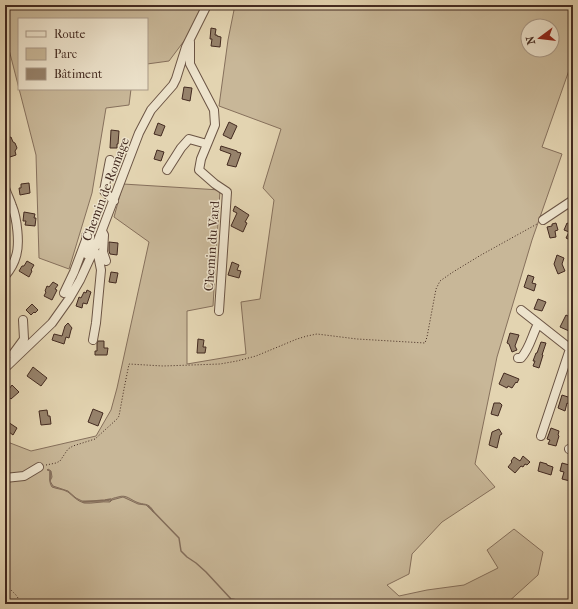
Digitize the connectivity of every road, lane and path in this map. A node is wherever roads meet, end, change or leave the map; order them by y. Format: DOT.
graph roads {
  1 [pos="207,5"];
  2 [pos="190,37"];
  3 [pos="207,144"];
  4 [pos="110,160"];
  5 [pos="167,170"];
  6 [pos="5,188"];
  7 [pos="573,200"];
  8 [pos="114,201"];
  9 [pos="543,220"];
  10 [pos="102,230"];
  11 [pos="93,253"];
  12 [pos="106,261"];
  13 [pos="5,276"];
  14 [pos="64,293"];
  15 [pos="219,310"];
  16 [pos="521,310"];
  17 [pos="23,320"];
  18 [pos="538,324"];
  19 [pos="93,340"];
  20 [pos="572,350"];
  21 [pos="15,358"];
  22 [pos="518,358"];
  23 [pos="5,368"];
  24 [pos="541,436"];
  25 [pos="39,467"];
  26 [pos="5,478"];
  27 [pos="5,584"];
  28 [pos="22,604"];
  1 -- 2 [label="street, Chemin de Romage"];
  2 -- 3 [label="street, Chemin du Vard"];
  2 -- 8 [label="street, Chemin de Romage"];
  3 -- 5 [label="street"];
  3 -- 15 [label="street, Chemin du Vard"];
  4 -- 8 [label="street"];
  6 -- 13 [label="street"];
  7 -- 9 [label="street"];
  8 -- 10 [label="street, Chemin de Romage"];
  9 -- 25 [label="path"];
  10 -- 11 [label="street, Chemin de Romage"];
  10 -- 12 [label="street"];
  11 -- 14 [label="street"];
  11 -- 19 [label="street"];
  11 -- 21 [label="street, Chemin de Romage"];
  16 -- 18 [label="street"];
  17 -- 21 [label="street"];
  18 -- 20 [label="street"];
  18 -- 22 [label="street"];
  20 -- 24 [label="street"];
  21 -- 23 [label="street, Chemin de Romage"];
  25 -- 26 [label="street"];
  27 -- 28 [label="path"];
}
